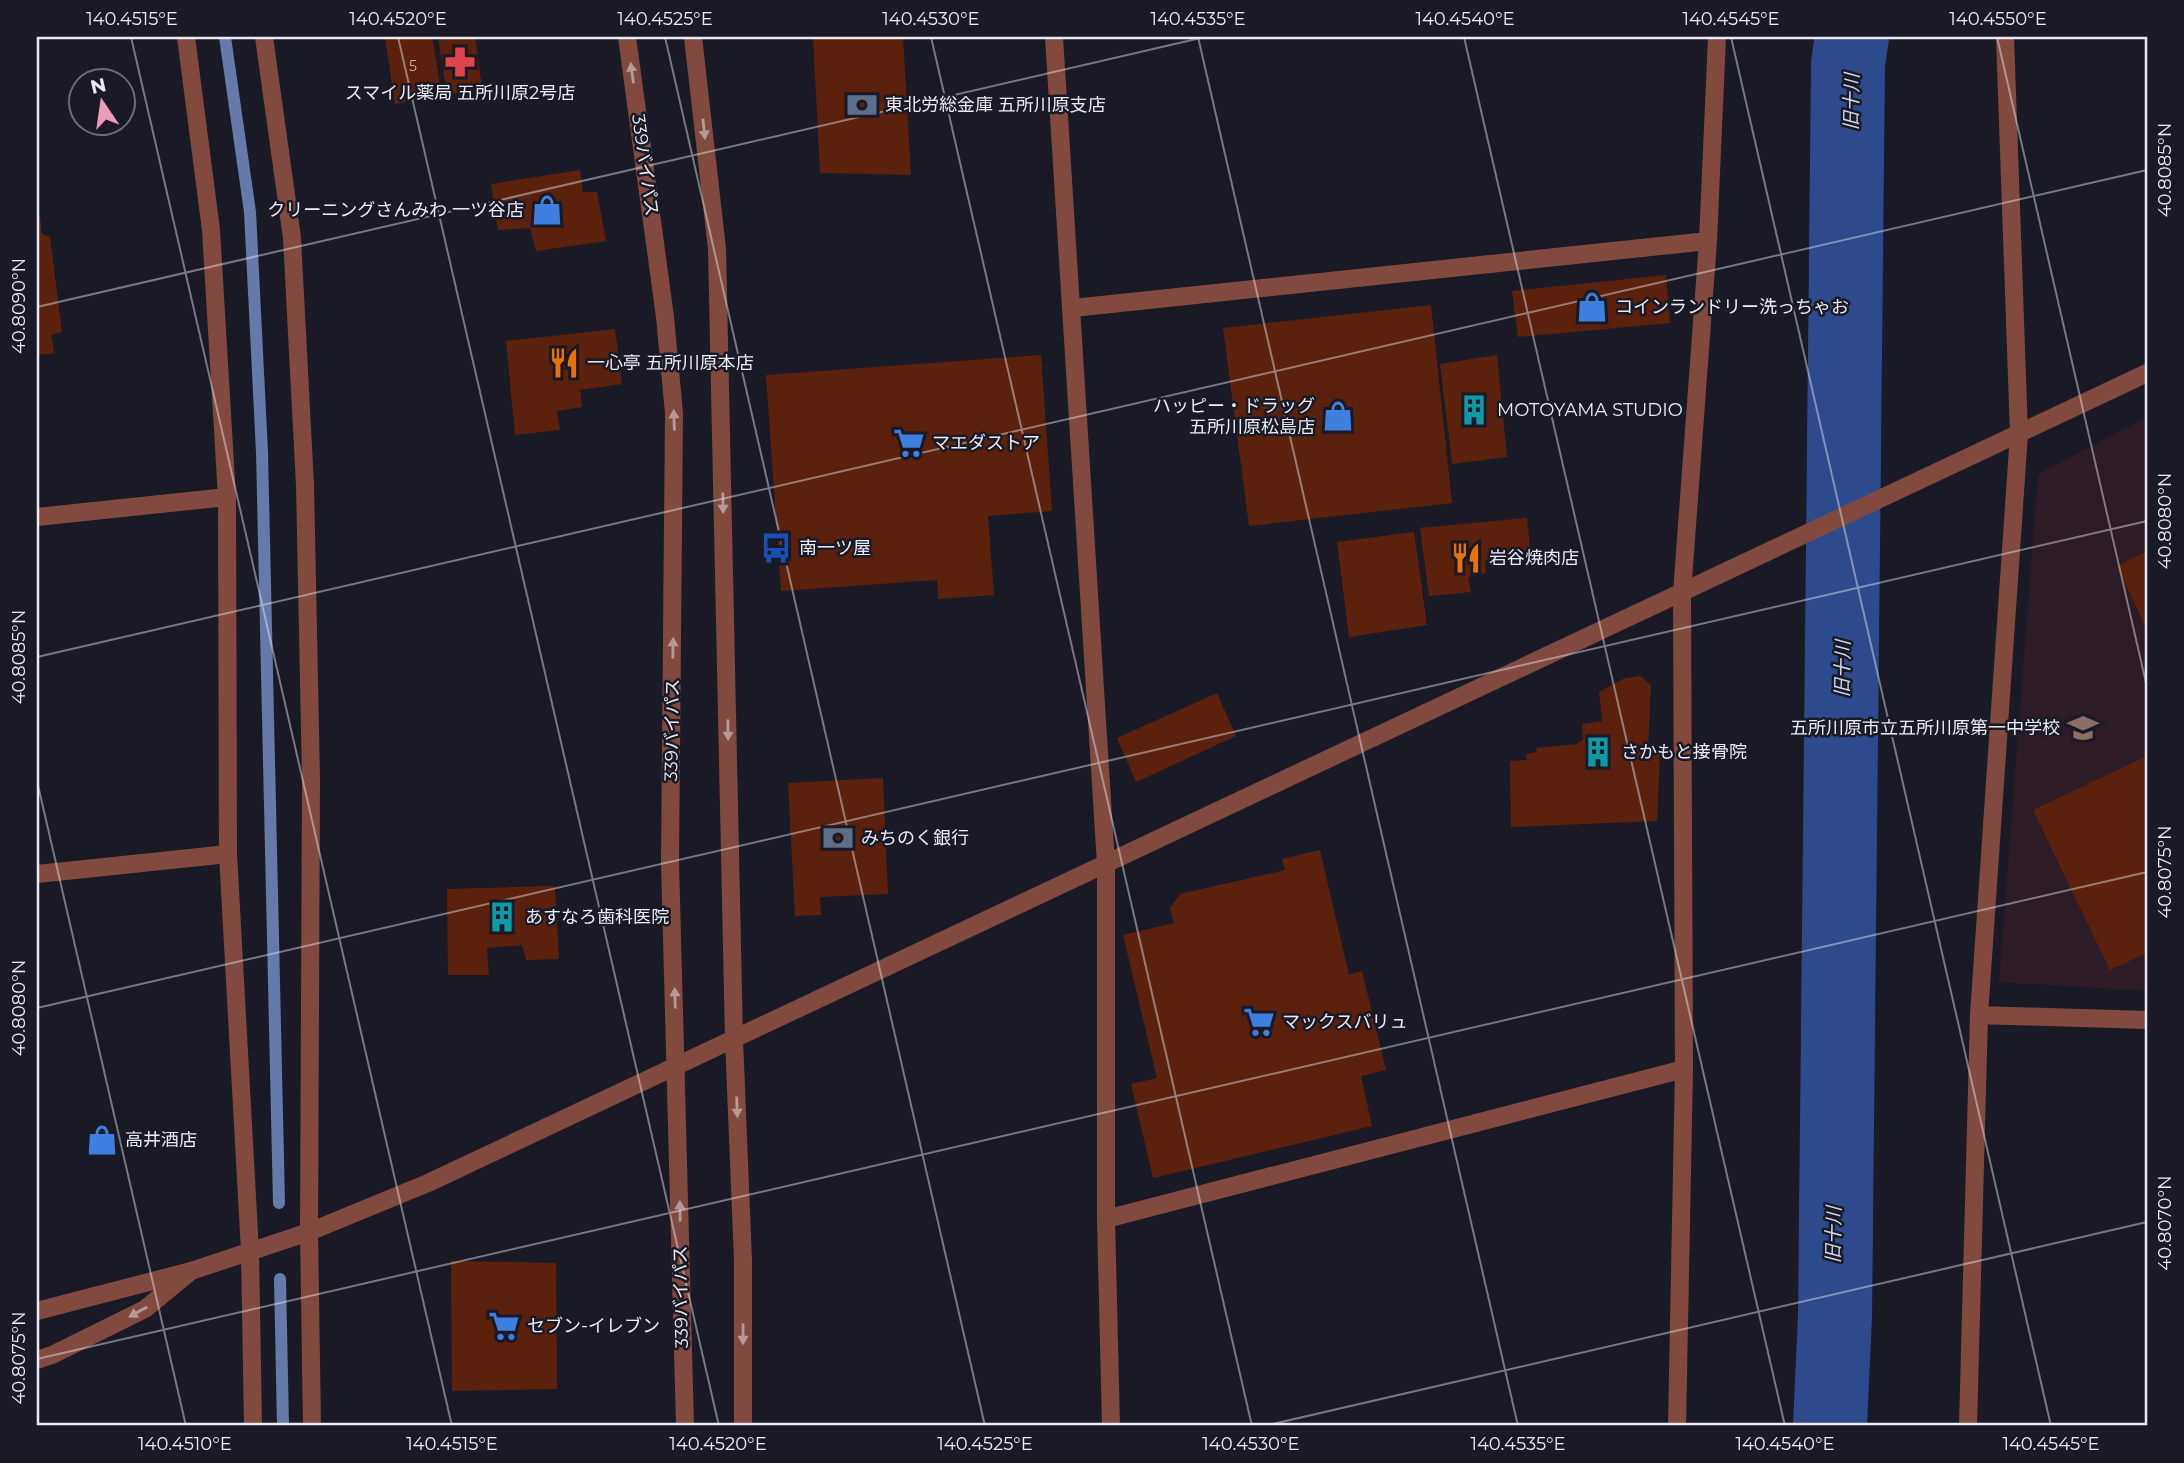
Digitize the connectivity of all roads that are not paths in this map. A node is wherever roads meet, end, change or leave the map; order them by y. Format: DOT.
graph roads {
  1 [pos="186,37"];
  2 [pos="264,37"];
  3 [pos="627,37"];
  4 [pos="693,37"];
  5 [pos="1054,37"];
  6 [pos="1717,37"];
  7 [pos="2006,37"];
  8 [pos="1708,241"];
  9 [pos="1073,308"];
  10 [pos="2147,373"];
  11 [pos="2019,434"];
  12 [pos="227,497"];
  13 [pos="37,517"];
  14 [pos="1682,593"];
  15 [pos="228,854"];
  16 [pos="1106,864"];
  17 [pos="37,874"];
  18 [pos="1979,1015"];
  19 [pos="2147,1020"];
  20 [pos="734,1039"];
  21 [pos="677,1066"];
  22 [pos="1684,1069"];
  23 [pos="1106,1219"];
  24 [pos="309,1231"];
  25 [pos="250,1251"];
  26 [pos="191,1270"];
  27 [pos="37,1311"];
  28 [pos="37,1360"];
  29 [pos="253,1426"];
  30 [pos="312,1426"];
  31 [pos="685,1426"];
  32 [pos="743,1426"];
  33 [pos="1111,1426"];
  34 [pos="1676,1426"];
  35 [pos="1968,1426"];
  1 -- 12 [label="street"];
  2 -- 24 [label="street"];
  21 -- 3 [label="street, 339バイパス, one-way"];
  4 -- 20 [label="street, one-way"];
  5 -- 9 [label="street"];
  6 -- 8 [label="street"];
  7 -- 11 [label="street"];
  8 -- 9 [label="street"];
  8 -- 14 [label="street"];
  9 -- 16 [label="street"];
  10 -- 11 [label="street"];
  11 -- 14 [label="street"];
  11 -- 18 [label="street"];
  12 -- 13 [label="street"];
  12 -- 15 [label="street"];
  14 -- 16 [label="street"];
  14 -- 22 [label="street"];
  15 -- 17 [label="street"];
  15 -- 25 [label="street"];
  16 -- 20 [label="street"];
  16 -- 23 [label="street"];
  18 -- 19 [label="street"];
  18 -- 35 [label="street"];
  20 -- 21 [label="street"];
  20 -- 32 [label="street, one-way"];
  21 -- 24 [label="street"];
  31 -- 21 [label="street, 339バイパス, one-way"];
  22 -- 23 [label="street"];
  22 -- 34 [label="street"];
  23 -- 33 [label="street"];
  24 -- 25 [label="street"];
  24 -- 30 [label="street"];
  25 -- 26 [label="street"];
  25 -- 29 [label="street"];
  26 -- 27 [label="street"];
  26 -- 28 [label="street, one-way"];
}
